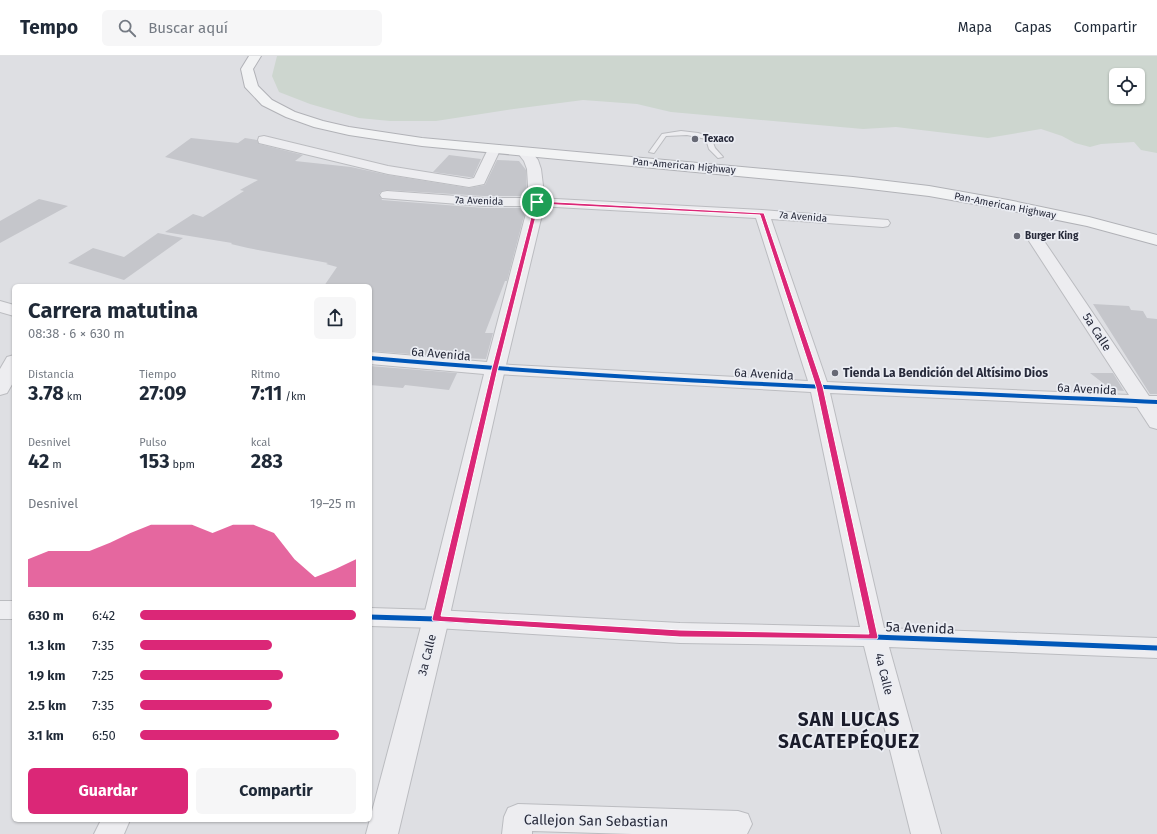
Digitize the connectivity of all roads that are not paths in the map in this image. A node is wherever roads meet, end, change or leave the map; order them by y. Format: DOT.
graph roads {
  1 [pos="255,56"];
  2 [pos="266,56"];
  3 [pos="264,140"];
  4 [pos="495,148"];
  5 [pos="524,152"];
  6 [pos="652,152"];
  7 [pos="720,157"];
  8 [pos="387,196"];
  9 [pos="537,202"];
  10 [pos="762,214"];
  11 [pos="883,223"];
  12 [pos="1157,228"];
  13 [pos="1157,240"];
  14 [pos="1037,241"];
  15 [pos="0,306"];
  16 [pos="12,310"];
  17 [pos="372,358"];
  18 [pos="12,365"];
  19 [pos="495,368"];
  20 [pos="820,387"];
  21 [pos="0,389"];
  22 [pos="1150,401"];
  23 [pos="1157,423"];
  24 [pos="0,610"];
  25 [pos="12,610"];
  26 [pos="372,617"];
  27 [pos="436,619"];
  28 [pos="874,637"];
  29 [pos="1157,648"];
  30 [pos="115,822"];
  31 [pos="738,824"];
  32 [pos="109,834"];
  33 [pos="382,834"];
  34 [pos="517,834"];
  35 [pos="926,834"];
  1 -- 4 [label="highway, Pan-American Highway"];
  2 -- 6 [label="highway, Pan-American Highway"];
  3 -- 4 [label="street"];
  4 -- 5 [label="highway, Pan-American Highway"];
  5 -- 9 [label="street, 3a Calle"];
  5 -- 13 [label="highway, Pan-American Highway"];
  6 -- 7 [label="highway, Pan-American Highway"];
  6 -- 7 [label="lane"];
  7 -- 12 [label="highway, Pan-American Highway"];
  8 -- 9 [label="street, 7a Avenida"];
  9 -- 10 [label="street, 7a Avenida"];
  9 -- 19 [label="street, 3a Calle"];
  10 -- 11 [label="street, 7a Avenida"];
  10 -- 20 [label="street, 4a Calle"];
  14 -- 22 [label="street, 5a Calle"];
  15 -- 16 [label="street"];
  17 -- 19 [label="street, 6a Avenida"];
  18 -- 21 [label="street"];
  19 -- 20 [label="street, 6a Avenida"];
  19 -- 27 [label="street, 3a Calle"];
  20 -- 22 [label="street, 6a Avenida"];
  20 -- 28 [label="street, 4a Calle"];
  22 -- 23 [label="street, 5a Calle"];
  24 -- 25 [label="street"];
  26 -- 27 [label="street, 5a Avenida"];
  27 -- 28 [label="street, 5a Avenida"];
  27 -- 33 [label="street, 3a Calle"];
  28 -- 29 [label="street, 5a Avenida"];
  28 -- 35 [label="street, 4a Calle"];
  30 -- 32 [label="street"];
  31 -- 34 [label="street, Callejon San Sebastian"];
}
